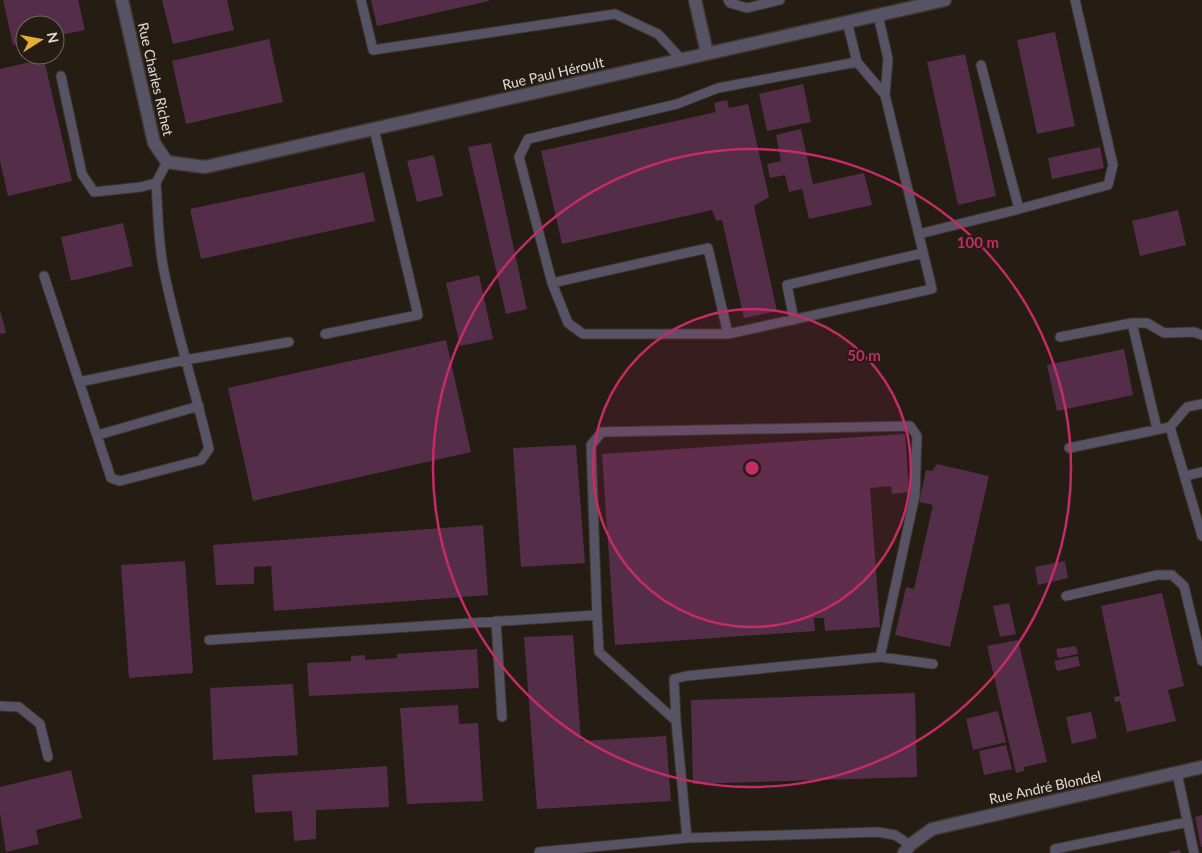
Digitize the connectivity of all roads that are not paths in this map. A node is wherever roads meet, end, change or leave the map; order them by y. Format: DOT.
graph roads {
  1 [pos="122,0"];
  2 [pos="361,0"];
  3 [pos="695,0"];
  4 [pos="728,0"];
  5 [pos="780,0"];
  6 [pos="945,0"];
  7 [pos="1076,0"];
  8 [pos="914,3"];
  9 [pos="878,15"];
  10 [pos="847,21"];
  11 [pos="707,54"];
  12 [pos="682,60"];
  13 [pos="857,62"];
  14 [pos="980,65"];
  15 [pos="61,76"];
  16 [pos="884,95"];
  17 [pos="374,130"];
  18 [pos="167,162"];
  19 [pos="156,183"];
  20 [pos="1019,209"];
  21 [pos="919,234"];
  22 [pos="923,253"];
  23 [pos="44,276"];
  24 [pos="552,283"];
  25 [pos="794,320"];
  26 [pos="1132,323"];
  27 [pos="325,334"];
  28 [pos="728,334"];
  29 [pos="1202,334"];
  30 [pos="1060,337"];
  31 [pos="289,342"];
  32 [pos="185,360"];
  33 [pos="79,382"];
  34 [pos="1202,404"];
  35 [pos="199,406"];
  36 [pos="1170,427"];
  37 [pos="1157,429"];
  38 [pos="98,435"];
  39 [pos="1069,448"];
  40 [pos="1202,472"];
  41 [pos="1185,476"];
  42 [pos="1202,536"];
  43 [pos="1066,596"];
  44 [pos="597,614"];
  45 [pos="496,621"];
  46 [pos="209,640"];
  47 [pos="880,657"];
  48 [pos="1202,661"];
  49 [pos="933,664"];
  50 [pos="0,706"];
  51 [pos="502,717"];
  52 [pos="676,721"];
  53 [pos="48,757"];
  54 [pos="1202,768"];
  55 [pos="1177,773"];
  56 [pos="1188,822"];
  57 [pos="687,838"];
  58 [pos="907,849"];
  59 [pos="539,852"];
  60 [pos="1055,853"];
  61 [pos="1194,853"];
  1 -- 18 [label="street, Rue Charles Richet"];
  2 -- 12 [label="lane"];
  3 -- 11 [label="street"];
  4 -- 5 [label="lane"];
  6 -- 8 [label="street, Rue Paul Héroult"];
  7 -- 20 [label="lane"];
  8 -- 9 [label="street, Rue Paul Héroult"];
  9 -- 10 [label="street, Rue Paul Héroult"];
  9 -- 16 [label="lane"];
  10 -- 11 [label="street, Rue Paul Héroult"];
  10 -- 13 [label="lane"];
  11 -- 12 [label="street, Rue Paul Héroult"];
  12 -- 17 [label="street, Rue Paul Héroult"];
  13 -- 16 [label="lane"];
  13 -- 24 [label="lane"];
  14 -- 20 [label="lane"];
  15 -- 19 [label="lane"];
  16 -- 21 [label="lane"];
  17 -- 18 [label="street, Rue Paul Héroult"];
  17 -- 27 [label="lane"];
  18 -- 19 [label="lane"];
  19 -- 32 [label="lane"];
  20 -- 21 [label="lane"];
  21 -- 22 [label="lane"];
  22 -- 25 [label="lane"];
  22 -- 25 [label="lane"];
  23 -- 33 [label="lane"];
  24 -- 28 [label="lane"];
  24 -- 28 [label="lane"];
  25 -- 28 [label="lane"];
  26 -- 29 [label="lane"];
  26 -- 30 [label="lane"];
  26 -- 37 [label="lane"];
  31 -- 32 [label="lane"];
  32 -- 33 [label="lane"];
  32 -- 35 [label="lane"];
  33 -- 38 [label="lane"];
  34 -- 36 [label="lane"];
  35 -- 38 [label="lane"];
  35 -- 38 [label="lane"];
  36 -- 37 [label="lane"];
  36 -- 41 [label="lane"];
  37 -- 39 [label="lane"];
  40 -- 41 [label="lane"];
  41 -- 42 [label="lane"];
  43 -- 48 [label="lane"];
  44 -- 45 [label="lane"];
  44 -- 47 [label="lane"];
  44 -- 52 [label="lane"];
  45 -- 46 [label="lane"];
  45 -- 51 [label="lane"];
  47 -- 49 [label="lane"];
  47 -- 52 [label="lane"];
  50 -- 53 [label="lane"];
  52 -- 57 [label="lane"];
  54 -- 55 [label="street, Rue André Blondel"];
  55 -- 56 [label="lane"];
  55 -- 58 [label="street, Rue André Blondel"];
  56 -- 60 [label="lane"];
  56 -- 61 [label="lane"];
  57 -- 58 [label="lane"];
  57 -- 59 [label="lane"];
}
